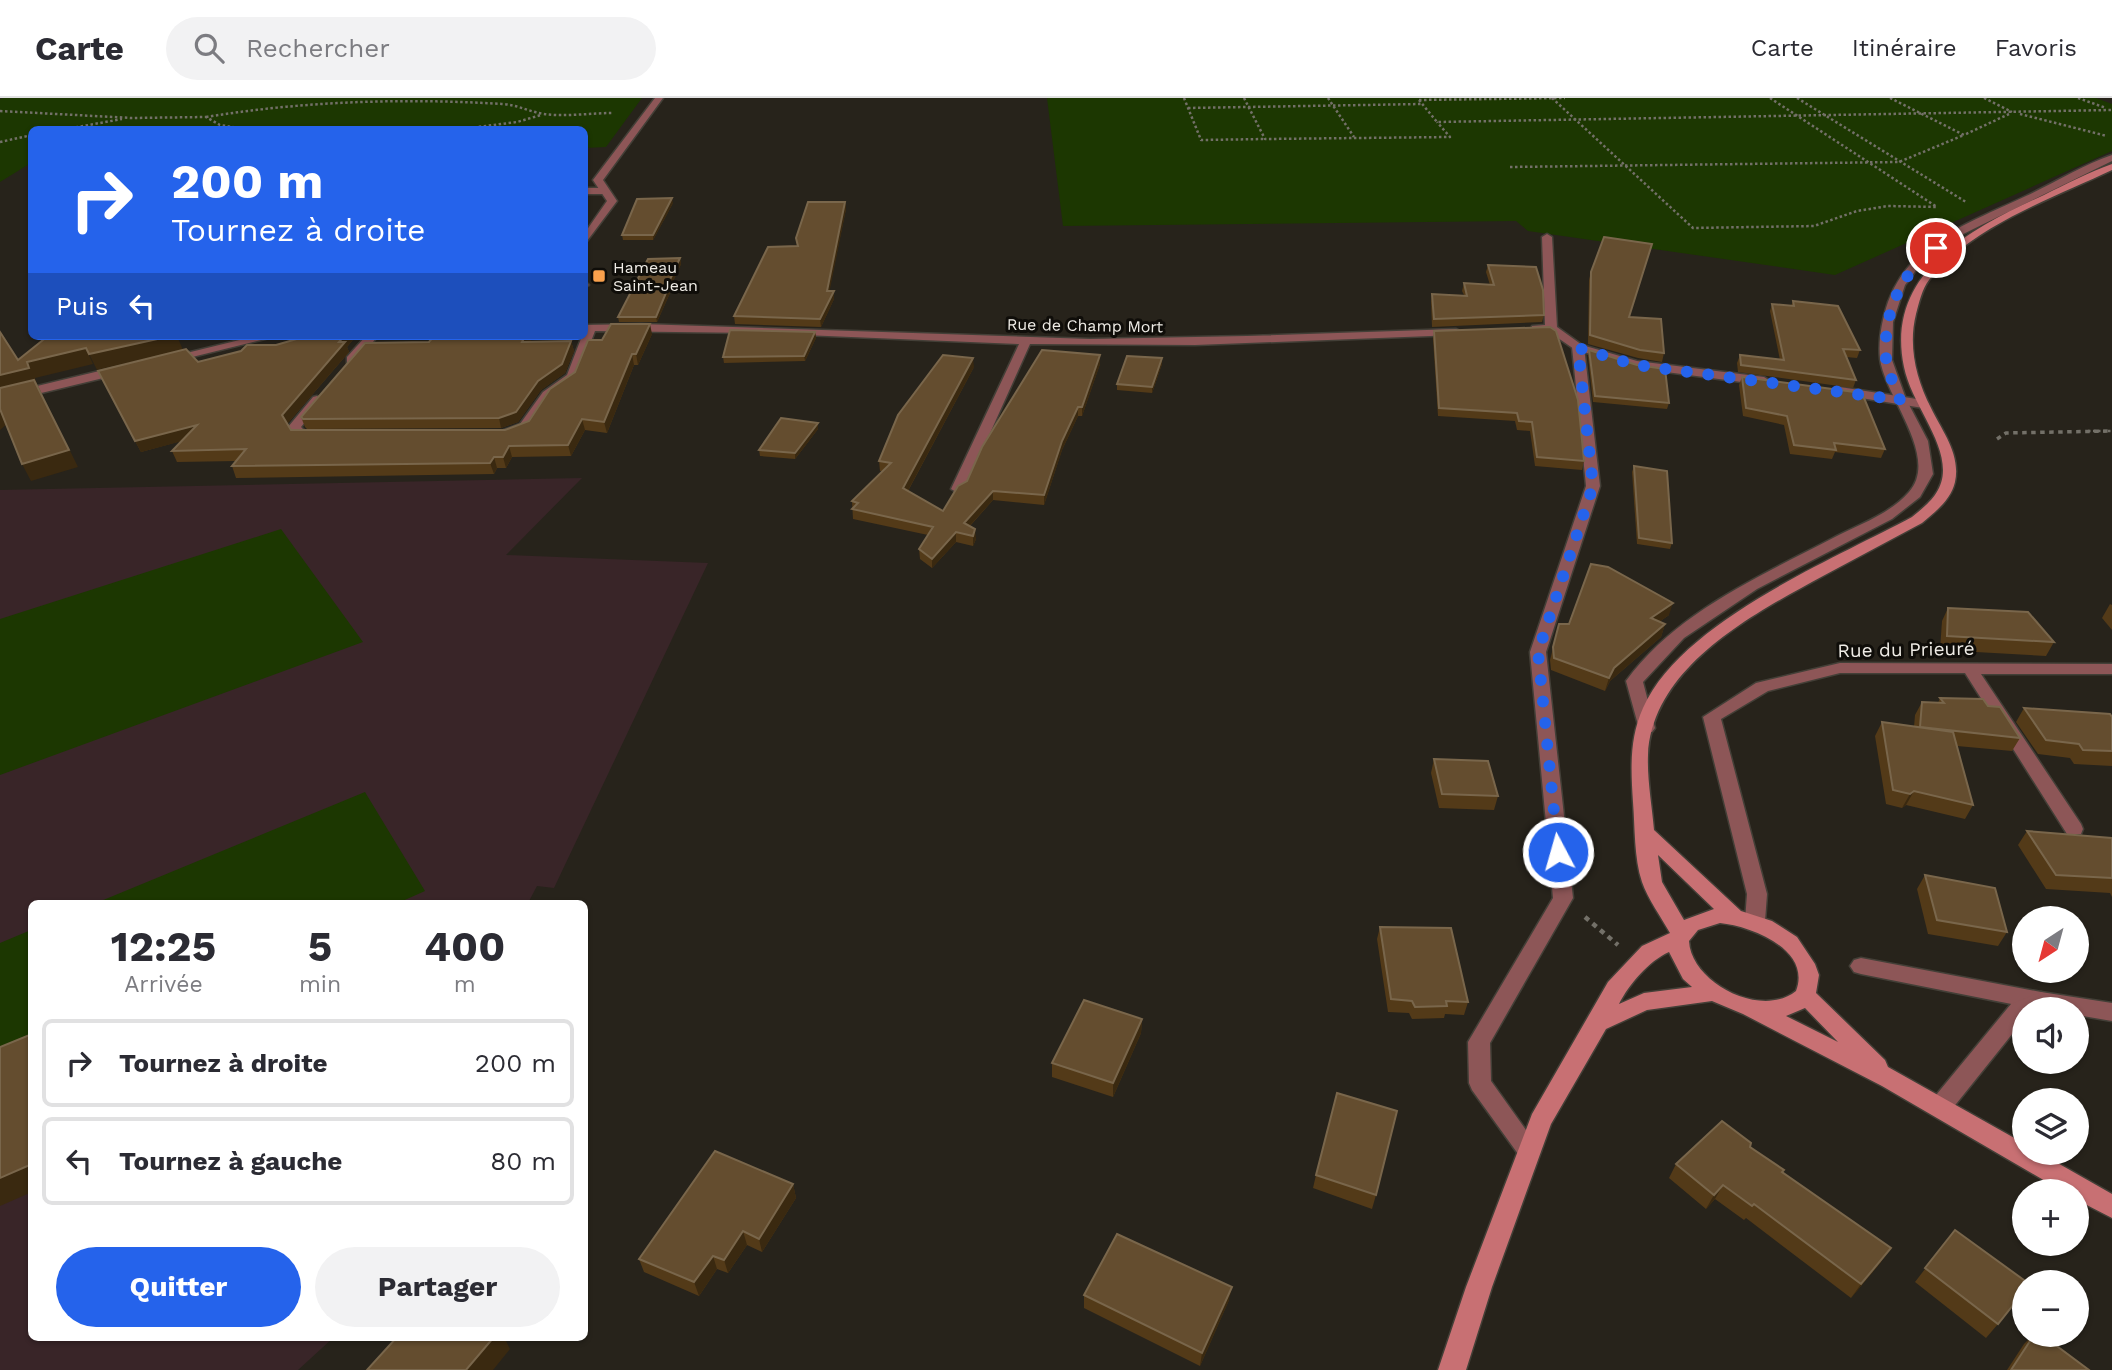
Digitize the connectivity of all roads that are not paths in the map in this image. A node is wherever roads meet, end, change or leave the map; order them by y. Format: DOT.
graph roads {
  1 [pos="659,98"];
  2 [pos="2112,158"];
  3 [pos="2112,167"];
  4 [pos="588,191"];
  5 [pos="603,191"];
  6 [pos="588,236"];
  7 [pos="1547,237"];
  8 [pos="1892,271"];
  9 [pos="1908,275"];
  10 [pos="1924,278"];
  11 [pos="588,328"];
  12 [pos="1551,328"];
  13 [pos="1524,329"];
  14 [pos="1472,331"];
  15 [pos="253,340"];
  16 [pos="369,340"];
  17 [pos="584,340"];
  18 [pos="1026,341"];
  19 [pos="1578,348"];
  20 [pos="155,362"];
  21 [pos="346,366"];
  22 [pos="129,368"];
  23 [pos="1771,382"];
  24 [pos="328,386"];
  25 [pos="1825,389"];
  26 [pos="0,399"];
  27 [pos="1900,400"];
  28 [pos="1923,404"];
  29 [pos="489,435"];
  30 [pos="329,436"];
  31 [pos="958,489"];
  32 [pos="1970,669"];
  33 [pos="2112,670"];
  34 [pos="1646,728"];
  35 [pos="2074,829"];
  36 [pos="1646,832"];
  37 [pos="1734,916"];
  38 [pos="1755,921"];
  39 [pos="1680,936"];
  40 [pos="1861,966"];
  41 [pos="1712,993"];
  42 [pos="1805,995"];
  43 [pos="2020,997"];
  44 [pos="1751,1008"];
  45 [pos="2089,1008"];
  46 [pos="2112,1012"];
  47 [pos="2012,1019"];
  48 [pos="1598,1023"];
  49 [pos="1890,1079"];
  50 [pos="1940,1107"];
  51 [pos="1529,1151"];
  52 [pos="2112,1207"];
  53 [pos="1452,1370"];
  1 -- 5 [label="street"];
  2 -- 9 [label="street"];
  3 -- 10 [label="street"];
  4 -- 5 [label="street"];
  5 -- 6 [label="street"];
  7 -- 12 [label="street"];
  8 -- 9 [label="street"];
  9 -- 10 [label="street"];
  9 -- 27 [label="street"];
  10 -- 28 [label="street"];
  11 -- 18 [label="street, Rue de Champ Mort"];
  12 -- 13 [label="street"];
  12 -- 19 [label="street"];
  14 -- 18 [label="street, Rue de Champ Mort"];
  15 -- 20 [label="street"];
  16 -- 21 [label="street"];
  17 -- 29 [label="street"];
  18 -- 31 [label="street"];
  19 -- 23 [label="street"];
  19 -- 51 [label="street"];
  22 -- 26 [label="street"];
  24 -- 30 [label="street"];
  25 -- 27 [label="street"];
  27 -- 28 [label="street"];
  27 -- 34 [label="street"];
  28 -- 34 [label="street"];
  32 -- 33 [label="street, Rue du Prieuré"];
  32 -- 35 [label="street"];
  32 -- 38 [label="street, Rue du Prieuré"];
  34 -- 36 [label="street"];
  36 -- 37 [label="street"];
  36 -- 39 [label="street"];
  37 -- 38 [label="street"];
  37 -- 39 [label="street"];
  38 -- 42 [label="street"];
  39 -- 41 [label="street"];
  39 -- 48 [label="street"];
  40 -- 43 [label="street"];
  41 -- 44 [label="street"];
  41 -- 48 [label="street"];
  42 -- 44 [label="street"];
  42 -- 49 [label="street"];
  44 -- 49 [label="street"];
  45 -- 46 [label="street"];
  47 -- 50 [label="street"];
  48 -- 51 [label="street"];
  49 -- 50 [label="street"];
  50 -- 52 [label="street"];
  51 -- 53 [label="street"];
}
